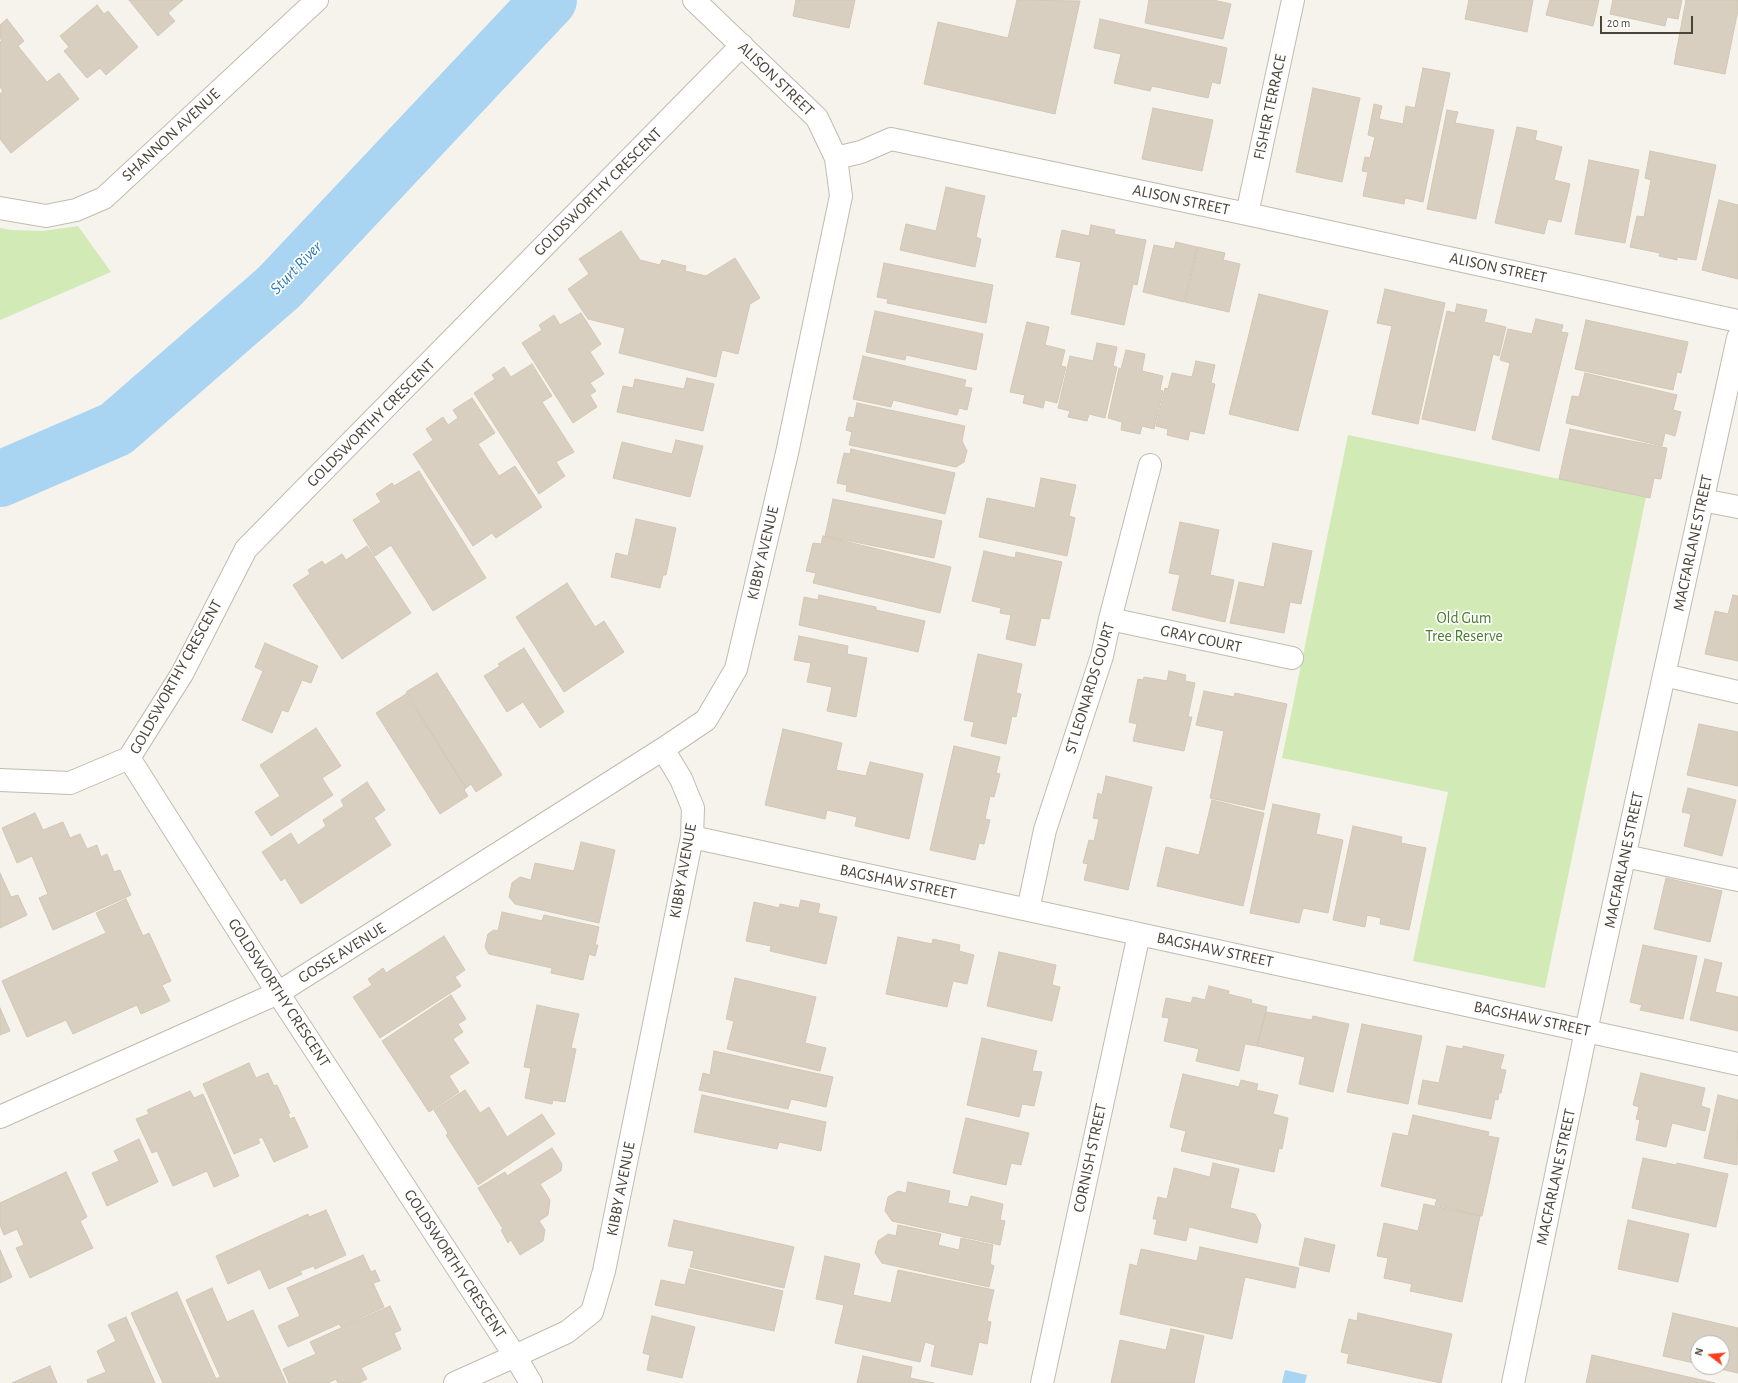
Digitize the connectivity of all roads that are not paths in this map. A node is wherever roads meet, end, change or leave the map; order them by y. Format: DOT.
graph roads {
  1 [pos="317,0"];
  2 [pos="694,0"];
  3 [pos="1293,0"];
  4 [pos="742,45"];
  5 [pos="836,158"];
  6 [pos="0,208"];
  7 [pos="1247,214"];
  8 [pos="1738,321"];
  9 [pos="1738,338"];
  10 [pos="1150,465"];
  11 [pos="1702,500"];
  12 [pos="1738,507"];
  13 [pos="1110,619"];
  14 [pos="1292,658"];
  15 [pos="1664,675"];
  16 [pos="1738,692"];
  17 [pos="663,749"];
  18 [pos="129,758"];
  19 [pos="0,780"];
  20 [pos="692,837"];
  21 [pos="1625,856"];
  22 [pos="1738,880"];
  23 [pos="1028,910"];
  24 [pos="1139,934"];
  25 [pos="278,994"];
  26 [pos="1586,1031"];
  27 [pos="1738,1064"];
  28 [pos="0,1117"];
  29 [pos="515,1356"];
  30 [pos="455,1383"];
  31 [pos="531,1383"];
  32 [pos="1042,1383"];
  33 [pos="1513,1383"];
  1 -- 6 [label="street, SHANNON AVENUE"];
  2 -- 4 [label="street, ALISON STREET"];
  3 -- 7 [label="street, FISHER TERRACE"];
  4 -- 5 [label="street, ALISON STREET"];
  4 -- 18 [label="street, GOLDSWORTHY CRESCENT"];
  5 -- 7 [label="street, ALISON STREET"];
  5 -- 17 [label="street, KIBBY AVENUE"];
  7 -- 8 [label="street, ALISON STREET"];
  9 -- 11 [label="street, MACFARLANE STREET"];
  10 -- 13 [label="street, ST LEONARDS COURT"];
  11 -- 12 [label="street"];
  11 -- 15 [label="street, MACFARLANE STREET"];
  13 -- 14 [label="street, GRAY COURT"];
  13 -- 23 [label="street, ST LEONARDS COURT"];
  15 -- 16 [label="street"];
  15 -- 21 [label="street, MACFARLANE STREET"];
  17 -- 20 [label="street, KIBBY AVENUE"];
  17 -- 25 [label="street, GOSSE AVENUE"];
  18 -- 19 [label="street"];
  18 -- 25 [label="street, GOLDSWORTHY CRESCENT"];
  20 -- 23 [label="street, BAGSHAW STREET"];
  20 -- 29 [label="street, KIBBY AVENUE"];
  21 -- 22 [label="street"];
  21 -- 26 [label="street, MACFARLANE STREET"];
  23 -- 24 [label="street, BAGSHAW STREET"];
  24 -- 26 [label="street, BAGSHAW STREET"];
  24 -- 32 [label="street, CORNISH STREET"];
  25 -- 28 [label="street, GOSSE AVENUE"];
  25 -- 29 [label="street, GOLDSWORTHY CRESCENT"];
  26 -- 27 [label="street, BAGSHAW STREET"];
  26 -- 33 [label="street, MACFARLANE STREET"];
  29 -- 30 [label="street, KIBBY AVENUE"];
  29 -- 31 [label="street"];
}
